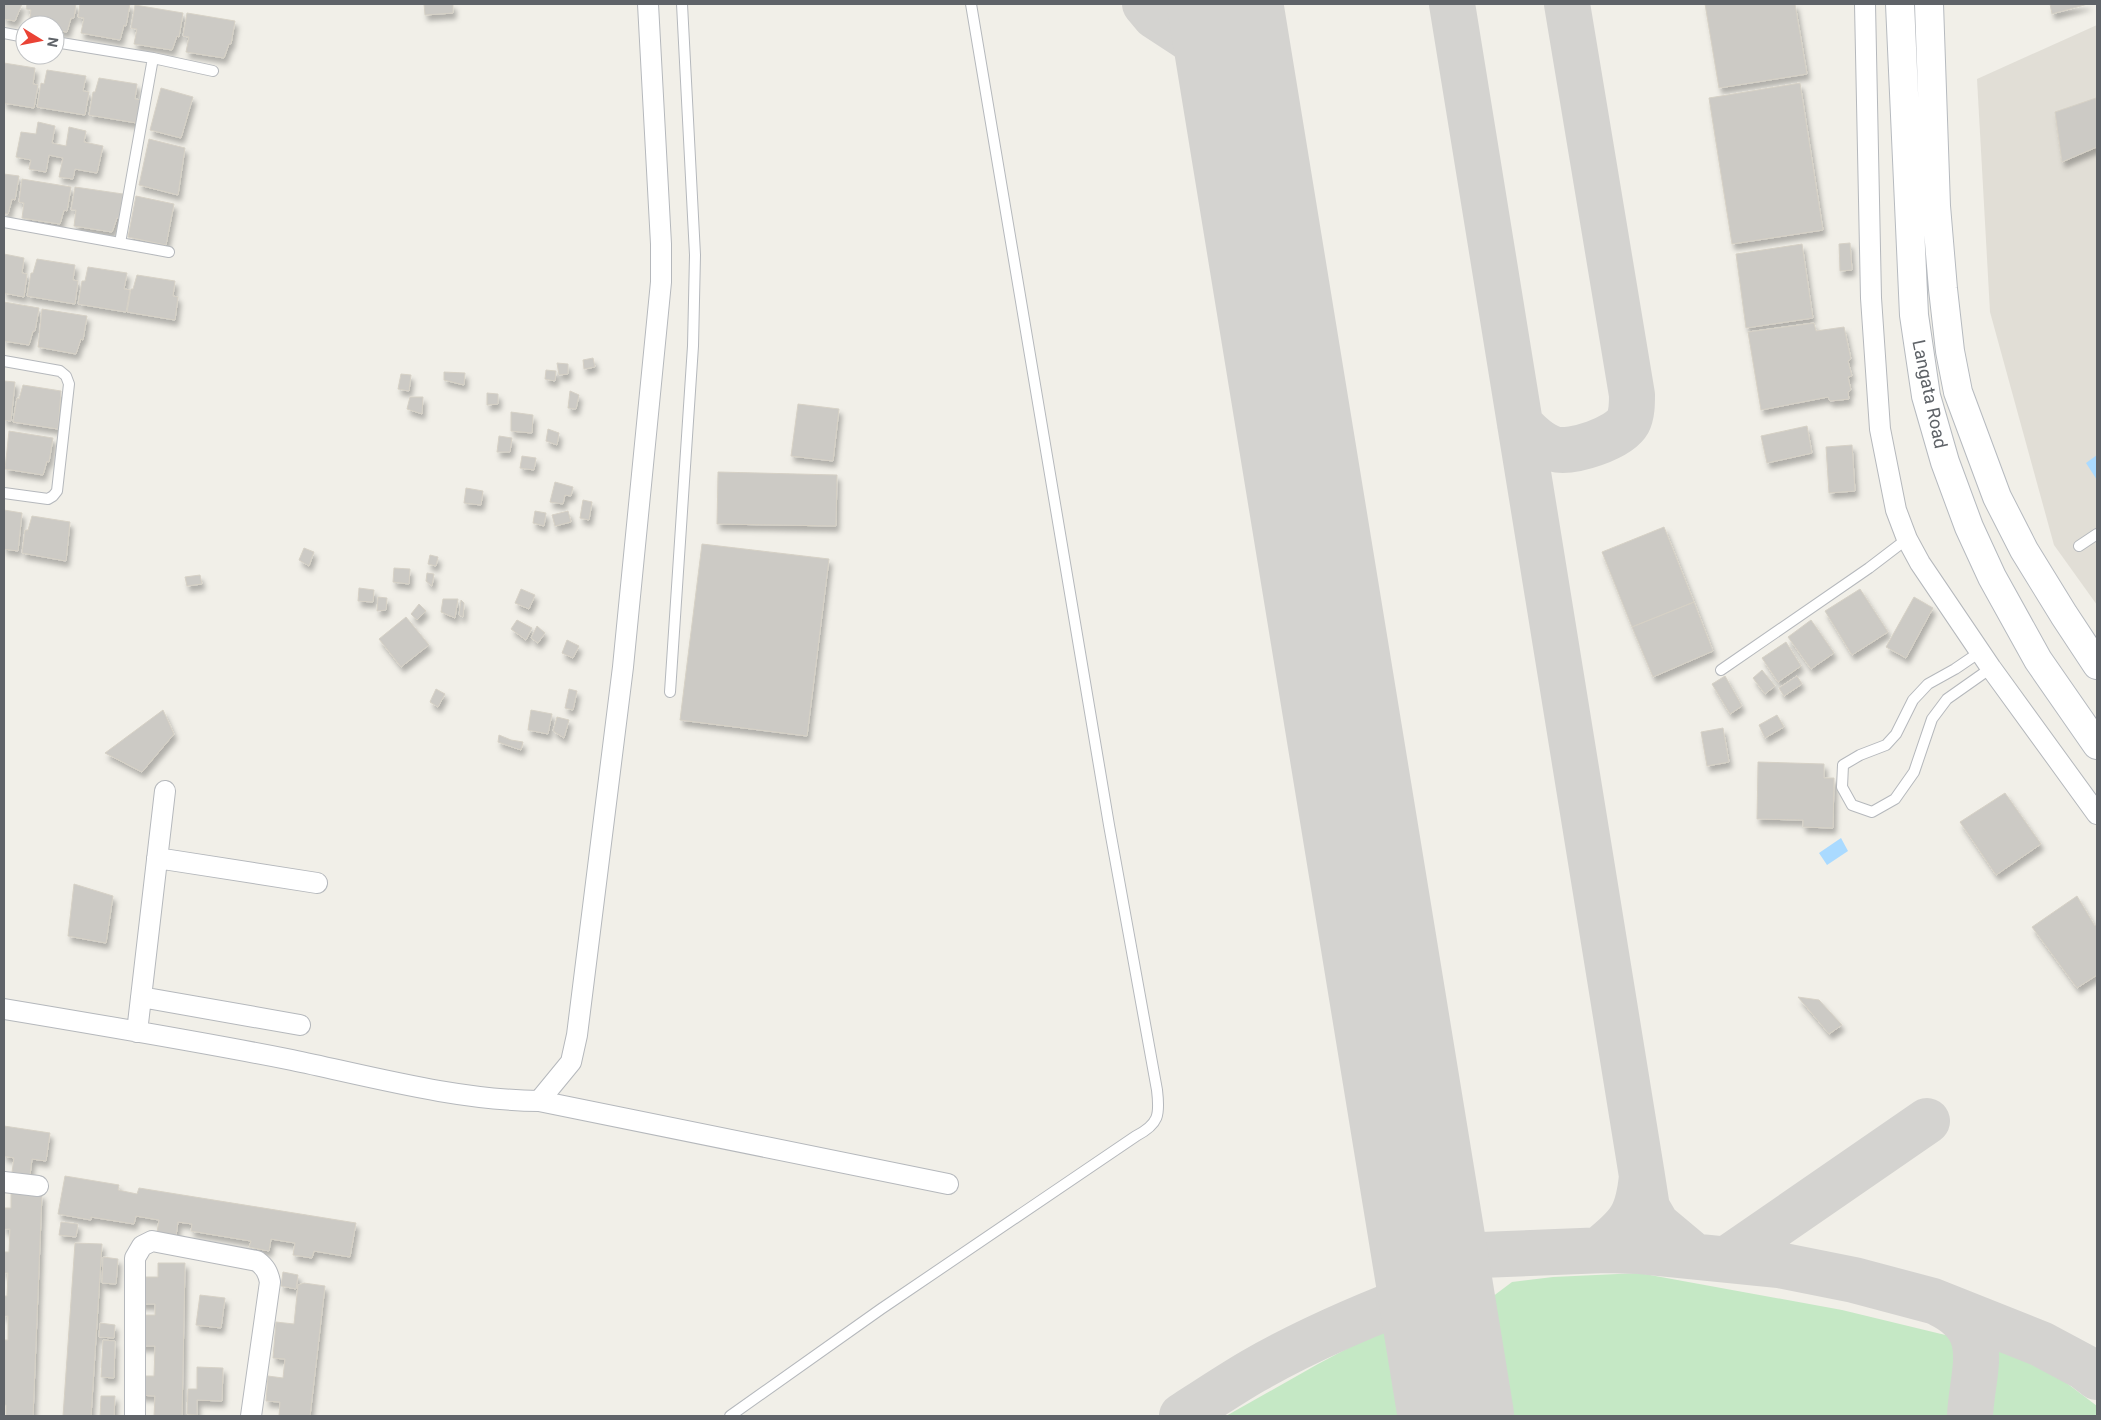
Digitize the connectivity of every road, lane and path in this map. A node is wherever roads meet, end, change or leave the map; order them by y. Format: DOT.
graph roads {
  1 [pos="648,4"];
  2 [pos="682,4"];
  3 [pos="971,4"];
  4 [pos="1865,4"];
  5 [pos="1900,4"];
  6 [pos="1929,4"];
  7 [pos="65,44"];
  8 [pos="153,58"];
  9 [pos="213,71"];
  10 [pos="4,222"];
  11 [pos="120,243"];
  12 [pos="169,252"];
  13 [pos="4,361"];
  14 [pos="4,493"];
  15 [pos="2097,534"];
  16 [pos="1907,539"];
  17 [pos="2079,546"];
  18 [pos="1985,660"];
  19 [pos="2097,665"];
  20 [pos="1722,670"];
  21 [pos="670,692"];
  22 [pos="2097,745"];
  23 [pos="165,791"];
  24 [pos="2097,814"];
  25 [pos="157,858"];
  26 [pos="317,884"];
  27 [pos="141,997"];
  28 [pos="4,1009"];
  29 [pos="300,1025"];
  30 [pos="137,1032"];
  31 [pos="539,1101"];
  32 [pos="4,1182"];
  33 [pos="948,1184"];
  34 [pos="38,1186"];
  35 [pos="136,1416"];
  36 [pos="251,1416"];
  37 [pos="730,1416"];
  1 -- 31 [label="street"];
  2 -- 21 [label="lane"];
  3 -- 37 [label="lane"];
  4 -- 16 [label="street"];
  5 -- 22 [label="main road, Langata Road"];
  6 -- 19 [label="main road, Langata Road"];
  7 -- 8 [label="lane"];
  8 -- 9 [label="lane"];
  8 -- 11 [label="lane"];
  10 -- 11 [label="lane"];
  11 -- 12 [label="lane"];
  13 -- 14 [label="lane"];
  15 -- 17 [label="lane"];
  16 -- 18 [label="street"];
  16 -- 20 [label="lane"];
  18 -- 18 [label="lane"];
  18 -- 24 [label="street"];
  23 -- 25 [label="street"];
  25 -- 26 [label="street"];
  25 -- 27 [label="street"];
  27 -- 29 [label="street"];
  27 -- 30 [label="street"];
  28 -- 30 [label="street"];
  30 -- 31 [label="street"];
  31 -- 33 [label="street"];
  32 -- 34 [label="street"];
  35 -- 36 [label="street"];
}
